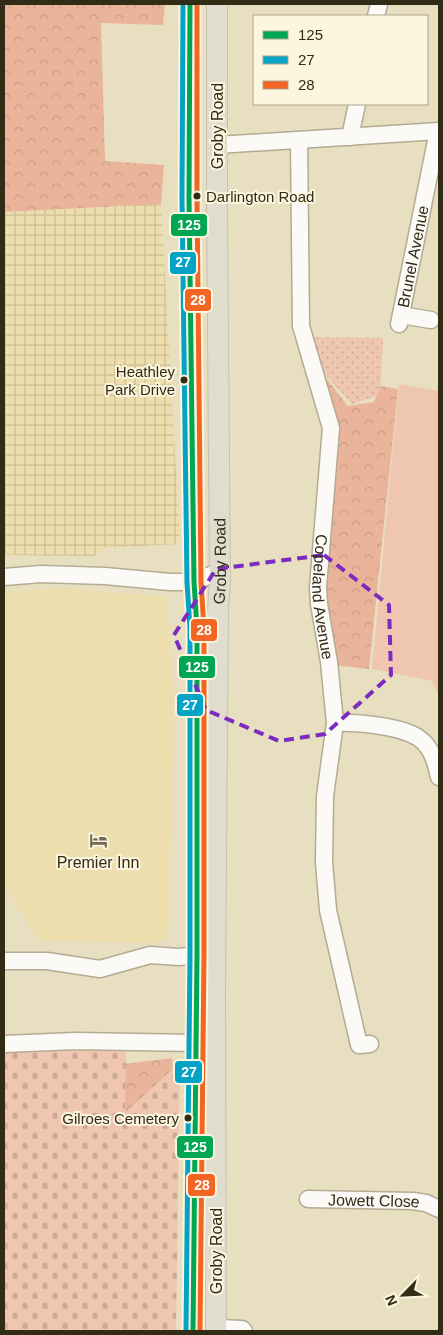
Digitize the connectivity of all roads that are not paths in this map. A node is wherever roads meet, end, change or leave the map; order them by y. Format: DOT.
graph roads {
  1 [pos="190,4"];
  2 [pos="217,4"];
  3 [pos="357,105"];
  4 [pos="439,131"];
  5 [pos="350,137"];
  6 [pos="299,140"];
  7 [pos="217,145"];
  8 [pos="431,320"];
  9 [pos="220,571"];
  10 [pos="4,577"];
  11 [pos="194,582"];
  12 [pos="335,723"];
  13 [pos="439,777"];
  14 [pos="197,955"];
  15 [pos="4,961"];
  16 [pos="196,1043"];
  17 [pos="4,1044"];
  18 [pos="370,1044"];
  19 [pos="308,1199"];
  20 [pos="439,1209"];
  21 [pos="216,1330"];
  22 [pos="193,1331"];
  23 [pos="244,1331"];
  1 -- 11 [label="main road, Groby Road"];
  2 -- 7 [label="main road, Groby Road"];
  3 -- 5 [label="street"];
  4 -- 5 [label="street"];
  4 -- 8 [label="street, Brunel Avenue"];
  5 -- 6 [label="street"];
  6 -- 7 [label="street"];
  6 -- 12 [label="street, Copeland Avenue"];
  7 -- 9 [label="main road, Groby Road"];
  9 -- 11 [label="street"];
  9 -- 21 [label="main road, Groby Road"];
  10 -- 11 [label="street"];
  11 -- 14 [label="main road, Groby Road"];
  12 -- 13 [label="street"];
  12 -- 18 [label="street, Copeland Avenue"];
  14 -- 15 [label="street"];
  14 -- 16 [label="main road, Groby Road"];
  16 -- 17 [label="street"];
  16 -- 22 [label="main road, Groby Road"];
  19 -- 20 [label="street, Jowett Close"];
  21 -- 23 [label="street, Groby Road"];
}
